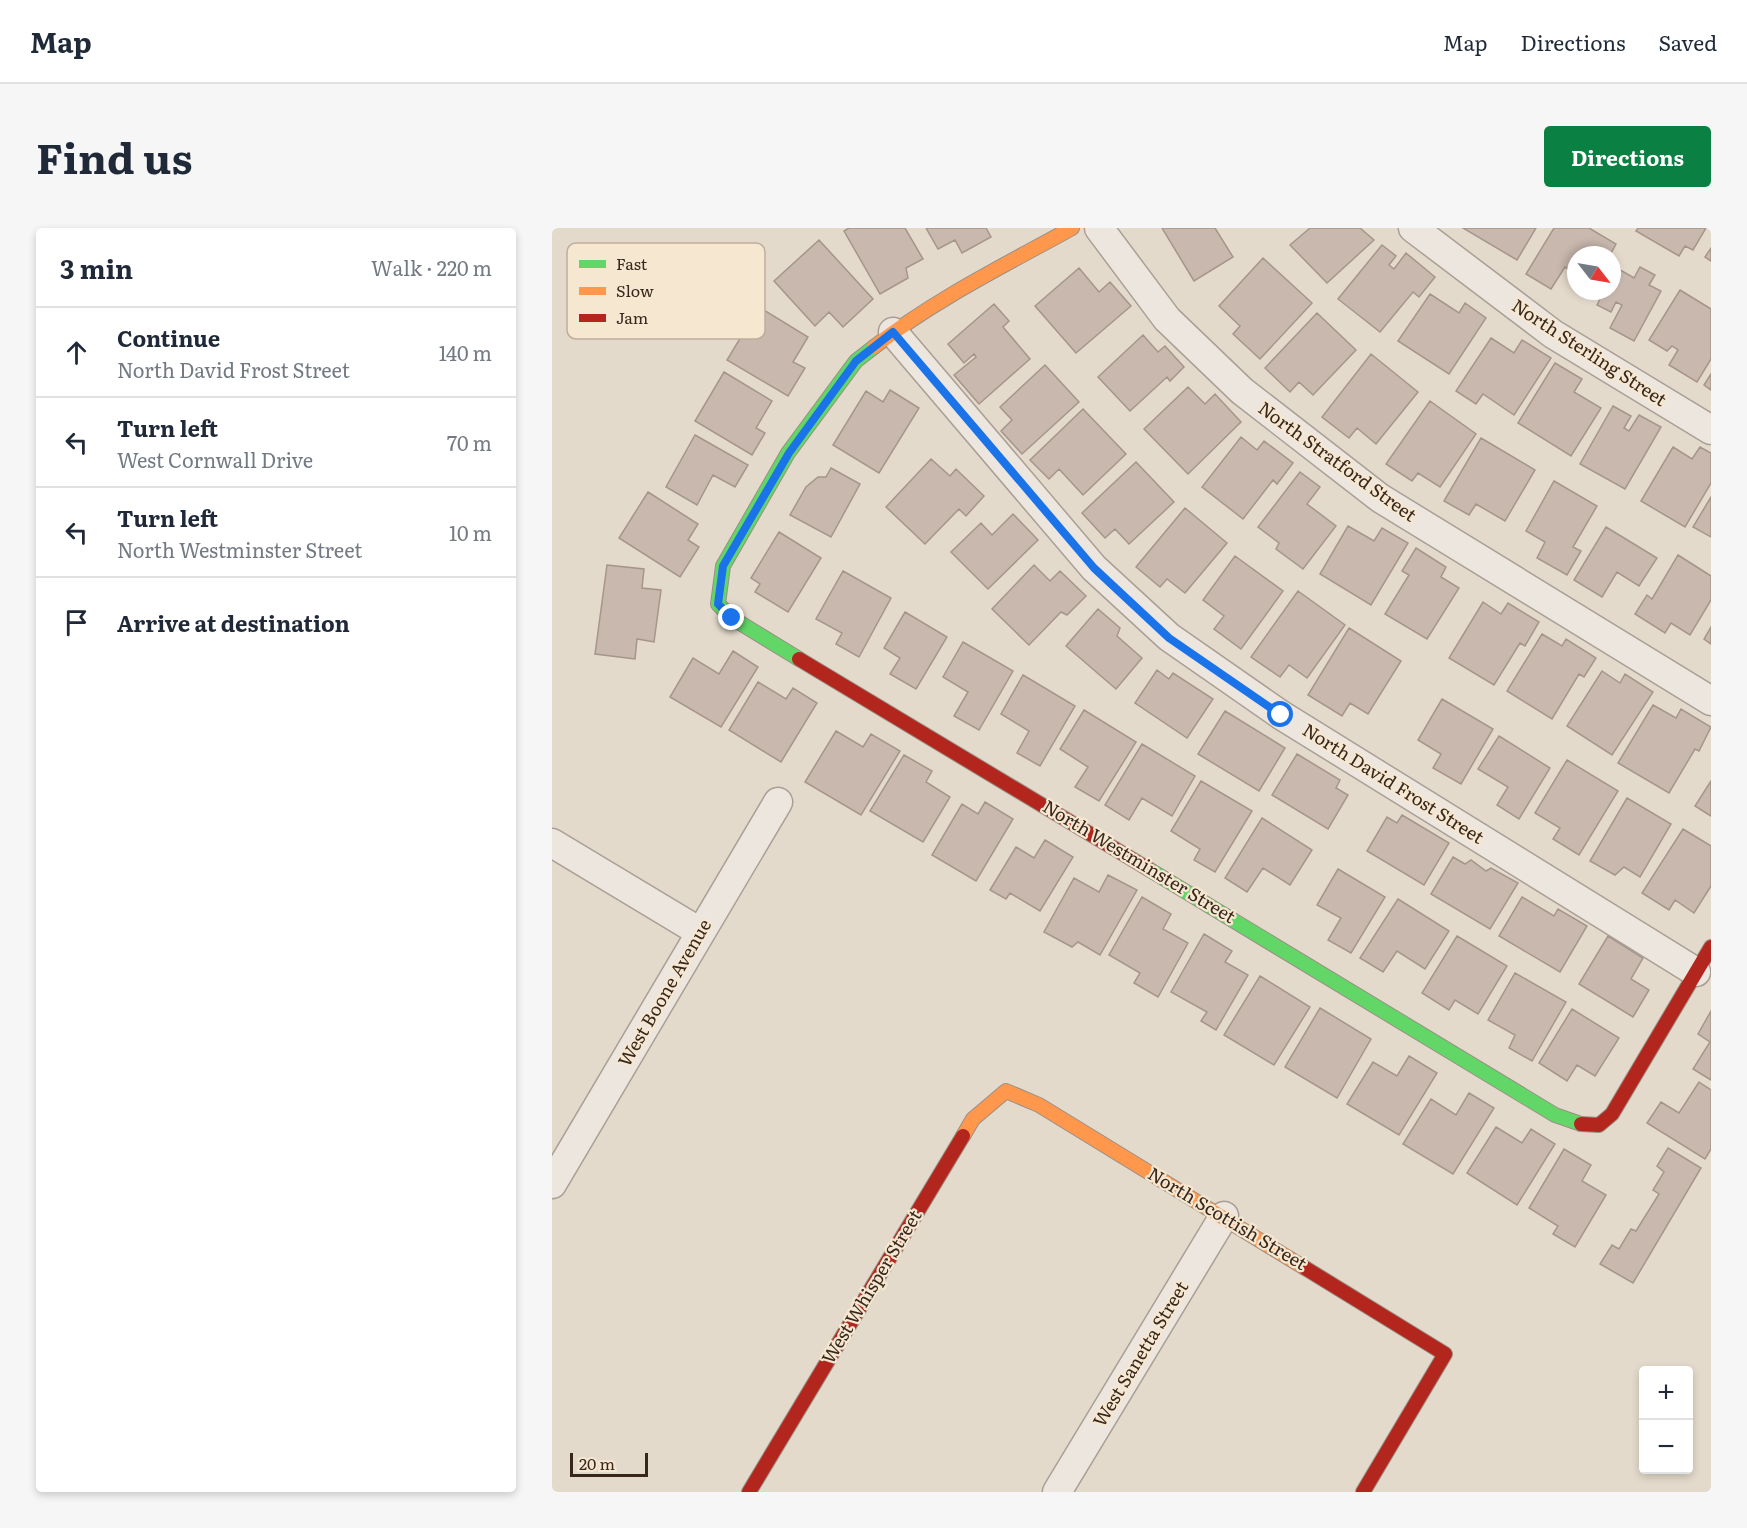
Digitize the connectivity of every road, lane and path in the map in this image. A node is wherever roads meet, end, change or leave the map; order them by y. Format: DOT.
graph roads {
  1 [pos="1072,228"];
  2 [pos="1099,228"];
  3 [pos="1413,228"];
  4 [pos="893,332"];
  5 [pos="1711,430"];
  6 [pos="1711,701"];
  7 [pos="778,802"];
  8 [pos="552,843"];
  9 [pos="700,932"];
  10 [pos="1711,947"];
  11 [pos="1696,972"];
  12 [pos="1006,1091"];
  13 [pos="552,1184"];
  14 [pos="1224,1216"];
  15 [pos="749,1492"];
  16 [pos="1058,1492"];
  17 [pos="1363,1492"];
  1 -- 4 [label="street"];
  2 -- 6 [label="street, North Stratford Street"];
  3 -- 5 [label="street, North Sterling Street"];
  4 -- 11 [label="street, North David Frost Street"];
  4 -- 11 [label="street, North Westminster Street"];
  7 -- 9 [label="street, West Boone Avenue"];
  8 -- 9 [label="street"];
  9 -- 13 [label="street, West Boone Avenue"];
  10 -- 11 [label="street"];
  12 -- 14 [label="street, North Scottish Street"];
  12 -- 15 [label="street, West Whisper Street"];
  14 -- 16 [label="street, West Sanetta Street"];
  14 -- 17 [label="street, North Scottish Street"];
}
